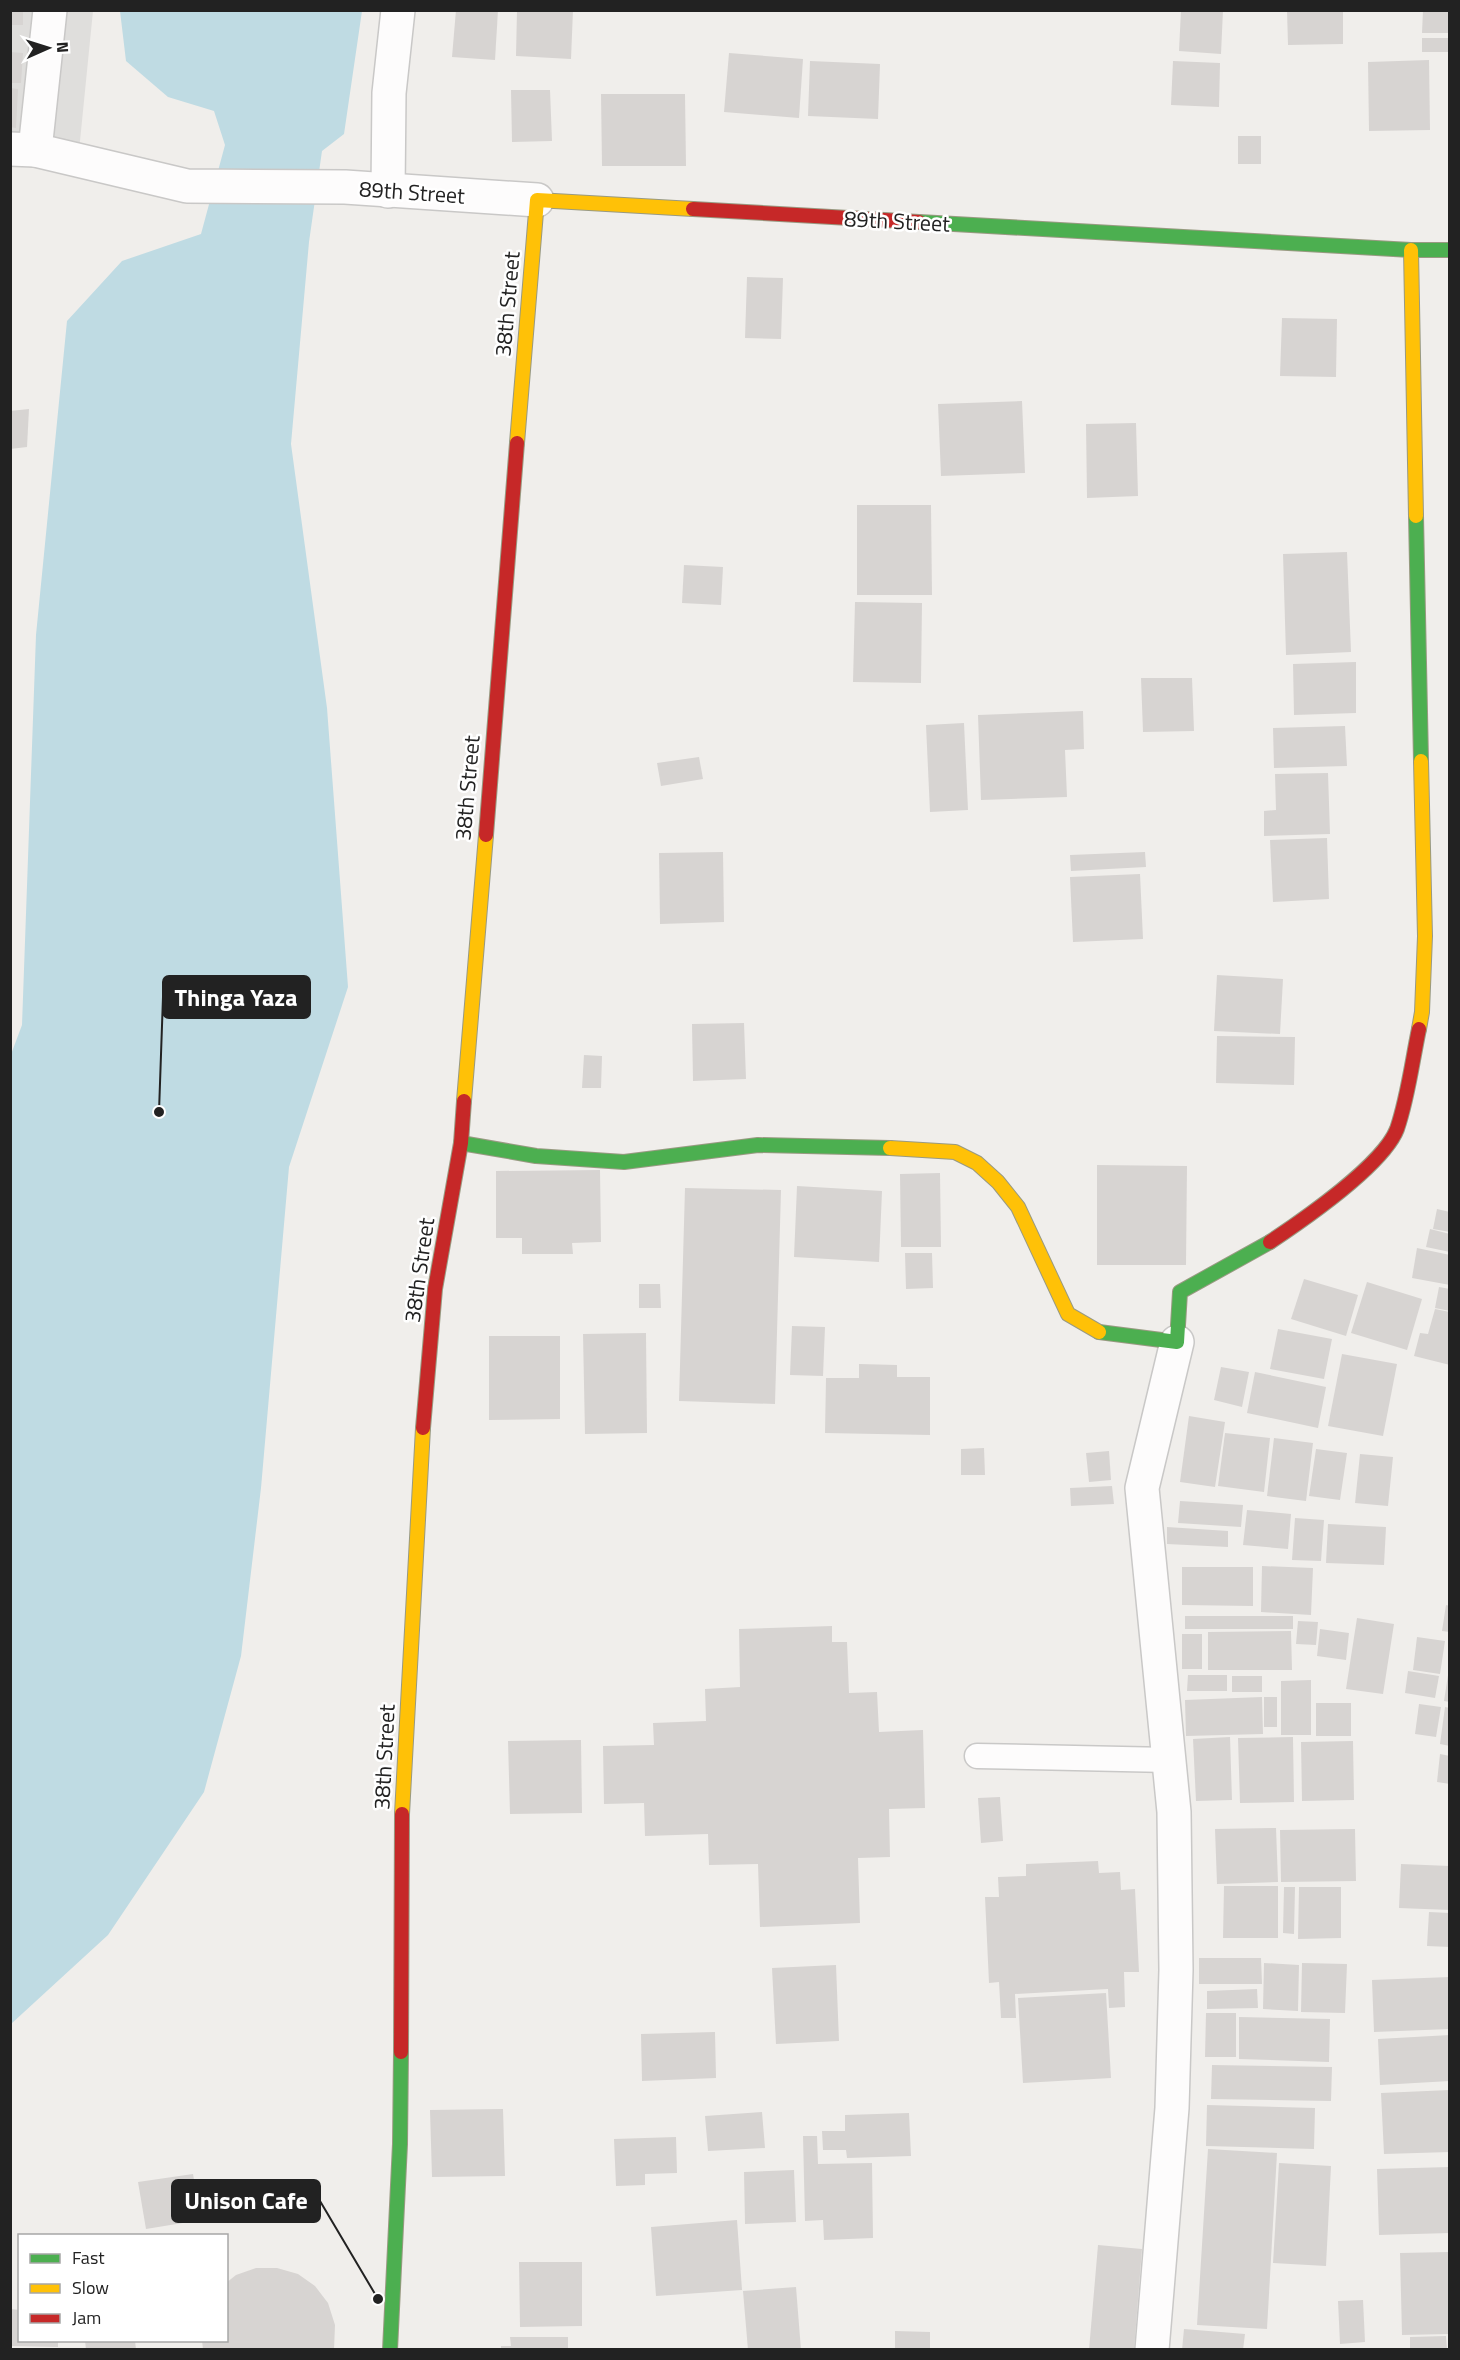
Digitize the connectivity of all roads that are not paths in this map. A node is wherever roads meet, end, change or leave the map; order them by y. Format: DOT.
graph roads {
  1 [pos="50,10"];
  2 [pos="398,10"];
  3 [pos="23,149"];
  4 [pos="388,190"];
  5 [pos="537,200"];
  6 [pos="1412,250"];
  7 [pos="1449,250"];
  8 [pos="461,1143"];
  9 [pos="1177,1342"];
  10 [pos="977,1756"];
  11 [pos="1169,1760"];
  12 [pos="390,2349"];
  13 [pos="1152,2349"];
  1 -- 3 [label="street"];
  2 -- 4 [label="street"];
  3 -- 4 [label="street, 89th Street"];
  4 -- 5 [label="street, 89th Street"];
  5 -- 6 [label="main road, 89th Street"];
  5 -- 8 [label="main road, 38th Street"];
  6 -- 7 [label="main road, 89th Street"];
  6 -- 9 [label="main road"];
  8 -- 9 [label="main road"];
  8 -- 12 [label="main road, 38th Street"];
  9 -- 11 [label="street"];
  10 -- 11 [label="lane"];
  11 -- 13 [label="street"];
}
